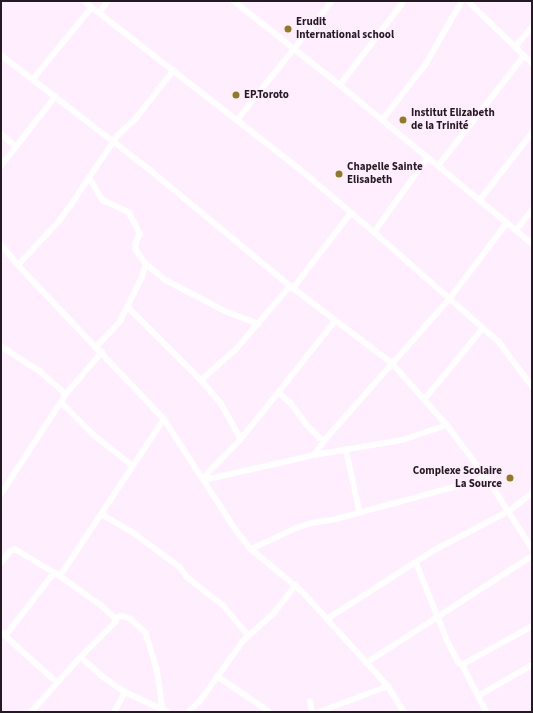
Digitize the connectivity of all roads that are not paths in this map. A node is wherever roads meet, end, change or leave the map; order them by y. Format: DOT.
graph roads {
  1 [pos="84,1"];
  2 [pos="108,1"];
  3 [pos="234,1"];
  4 [pos="332,1"];
  5 [pos="404,1"];
  6 [pos="462,1"];
  7 [pos="468,1"];
  8 [pos="92,7"];
  9 [pos="99,13"];
  10 [pos="532,27"];
  11 [pos="515,47"];
  12 [pos="293,48"];
  13 [pos="1,55"];
  14 [pos="524,56"];
  15 [pos="532,63"];
  16 [pos="174,70"];
  17 [pos="33,79"];
  18 [pos="340,85"];
  19 [pos="55,97"];
  20 [pos="237,120"];
  21 [pos="382,120"];
  22 [pos="532,133"];
  23 [pos="1,134"];
  24 [pos="113,142"];
  25 [pos="16,146"];
  26 [pos="428,157"];
  27 [pos="1,166"];
  28 [pos="438,166"];
  29 [pos="89,177"];
  30 [pos="479,201"];
  31 [pos="532,210"];
  32 [pos="351,213"];
  33 [pos="507,224"];
  34 [pos="516,230"];
  35 [pos="374,232"];
  36 [pos="532,243"];
  37 [pos="1,244"];
  38 [pos="146,264"];
  39 [pos="18,265"];
  40 [pos="291,287"];
  41 [pos="450,298"];
  42 [pos="128,307"];
  43 [pos="336,321"];
  44 [pos="259,324"];
  45 [pos="483,328"];
  46 [pos="1,346"];
  47 [pos="97,346"];
  48 [pos="102,352"];
  49 [pos="393,364"];
  50 [pos="201,380"];
  51 [pos="532,386"];
  52 [pos="279,393"];
  53 [pos="66,394"];
  54 [pos="424,400"];
  55 [pos="61,402"];
  56 [pos="164,419"];
  57 [pos="448,425"];
  58 [pos="241,439"];
  59 [pos="324,440"];
  60 [pos="346,449"];
  61 [pos="314,455"];
  62 [pos="132,465"];
  63 [pos="487,478"];
  64 [pos="203,479"];
  65 [pos="532,493"];
  66 [pos="1,494"];
  67 [pos="508,511"];
  68 [pos="360,512"];
  69 [pos="101,514"];
  70 [pos="532,548"];
  71 [pos="251,549"];
  72 [pos="532,556"];
  73 [pos="416,562"];
  74 [pos="1,563"];
  75 [pos="54,573"];
  76 [pos="60,576"];
  77 [pos="296,585"];
  78 [pos="437,617"];
  79 [pos="115,618"];
  80 [pos="327,619"];
  81 [pos="532,626"];
  82 [pos="3,633"];
  83 [pos="249,636"];
  84 [pos="81,657"];
  85 [pos="366,663"];
  86 [pos="462,665"];
  87 [pos="532,665"];
  88 [pos="218,676"];
  89 [pos="58,683"];
  90 [pos="388,686"];
  91 [pos="125,692"];
  92 [pos="478,696"];
  93 [pos="310,701"];
  94 [pos="166,711"];
  95 [pos="32,712"];
  96 [pos="114,712"];
  97 [pos="188,712"];
  98 [pos="270,712"];
  99 [pos="313,712"];
  100 [pos="319,712"];
  101 [pos="404,712"];
  102 [pos="486,712"];
  1 -- 8 [label="street"];
  2 -- 9 [label="street"];
  3 -- 12 [label="street"];
  4 -- 12 [label="street"];
  5 -- 18 [label="street"];
  6 -- 21 [label="street"];
  7 -- 11 [label="street"];
  8 -- 9 [label="street"];
  8 -- 17 [label="street"];
  9 -- 16 [label="street"];
  10 -- 11 [label="street"];
  11 -- 14 [label="street"];
  12 -- 18 [label="street"];
  12 -- 20 [label="street"];
  13 -- 17 [label="street"];
  14 -- 15 [label="street"];
  14 -- 28 [label="street"];
  16 -- 20 [label="street"];
  16 -- 24 [label="street"];
  17 -- 19 [label="street"];
  18 -- 21 [label="street"];
  19 -- 24 [label="street"];
  19 -- 25 [label="street"];
  20 -- 32 [label="street"];
  21 -- 26 [label="street"];
  22 -- 30 [label="street"];
  23 -- 25 [label="street"];
  24 -- 29 [label="street"];
  24 -- 40 [label="street"];
  25 -- 27 [label="street"];
  26 -- 28 [label="street"];
  26 -- 35 [label="street"];
  28 -- 30 [label="street"];
  29 -- 38 [label="street"];
  29 -- 39 [label="street"];
  30 -- 33 [label="street"];
  31 -- 34 [label="street"];
  32 -- 35 [label="street"];
  32 -- 40 [label="street"];
  33 -- 34 [label="street"];
  33 -- 41 [label="street"];
  34 -- 36 [label="street"];
  35 -- 41 [label="street"];
  37 -- 39 [label="street"];
  38 -- 42 [label="street"];
  38 -- 44 [label="street"];
  39 -- 47 [label="street"];
  40 -- 43 [label="street"];
  40 -- 44 [label="street"];
  41 -- 45 [label="street"];
  41 -- 49 [label="street"];
  42 -- 47 [label="street"];
  42 -- 50 [label="street"];
  43 -- 49 [label="street"];
  43 -- 52 [label="street"];
  44 -- 50 [label="street"];
  45 -- 51 [label="street"];
  45 -- 54 [label="street"];
  46 -- 53 [label="street"];
  47 -- 48 [label="street"];
  48 -- 53 [label="street"];
  48 -- 56 [label="street"];
  49 -- 54 [label="street"];
  49 -- 59 [label="street"];
  50 -- 58 [label="street"];
  52 -- 58 [label="street"];
  52 -- 59 [label="street"];
  53 -- 55 [label="street"];
  54 -- 57 [label="street"];
  55 -- 62 [label="street"];
  55 -- 66 [label="street"];
  56 -- 62 [label="street"];
  56 -- 64 [label="street"];
  57 -- 60 [label="street"];
  57 -- 63 [label="street"];
  58 -- 64 [label="street"];
  59 -- 61 [label="street"];
  60 -- 61 [label="street"];
  60 -- 68 [label="street"];
  61 -- 64 [label="street"];
  62 -- 69 [label="street"];
  63 -- 67 [label="street"];
  63 -- 68 [label="street"];
  64 -- 71 [label="street"];
  65 -- 67 [label="street"];
  67 -- 70 [label="street"];
  67 -- 73 [label="street"];
  68 -- 71 [label="street"];
  69 -- 76 [label="street"];
  69 -- 83 [label="street"];
  71 -- 77 [label="street"];
  72 -- 78 [label="street"];
  73 -- 78 [label="street"];
  73 -- 80 [label="street"];
  74 -- 75 [label="street"];
  75 -- 76 [label="street"];
  75 -- 82 [label="street"];
  76 -- 79 [label="street"];
  77 -- 80 [label="street"];
  77 -- 83 [label="street"];
  78 -- 85 [label="street"];
  78 -- 86 [label="street"];
  79 -- 84 [label="street"];
  79 -- 94 [label="street"];
  80 -- 85 [label="street"];
  81 -- 86 [label="street"];
  82 -- 89 [label="street"];
  83 -- 88 [label="street"];
  84 -- 89 [label="street"];
  84 -- 91 [label="street"];
  85 -- 90 [label="street"];
  86 -- 92 [label="street"];
  87 -- 92 [label="street"];
  88 -- 97 [label="street"];
  88 -- 98 [label="street"];
  89 -- 95 [label="street"];
  90 -- 100 [label="street"];
  90 -- 101 [label="street"];
  91 -- 94 [label="street"];
  91 -- 96 [label="street"];
  92 -- 102 [label="street"];
  93 -- 99 [label="street"];
}
